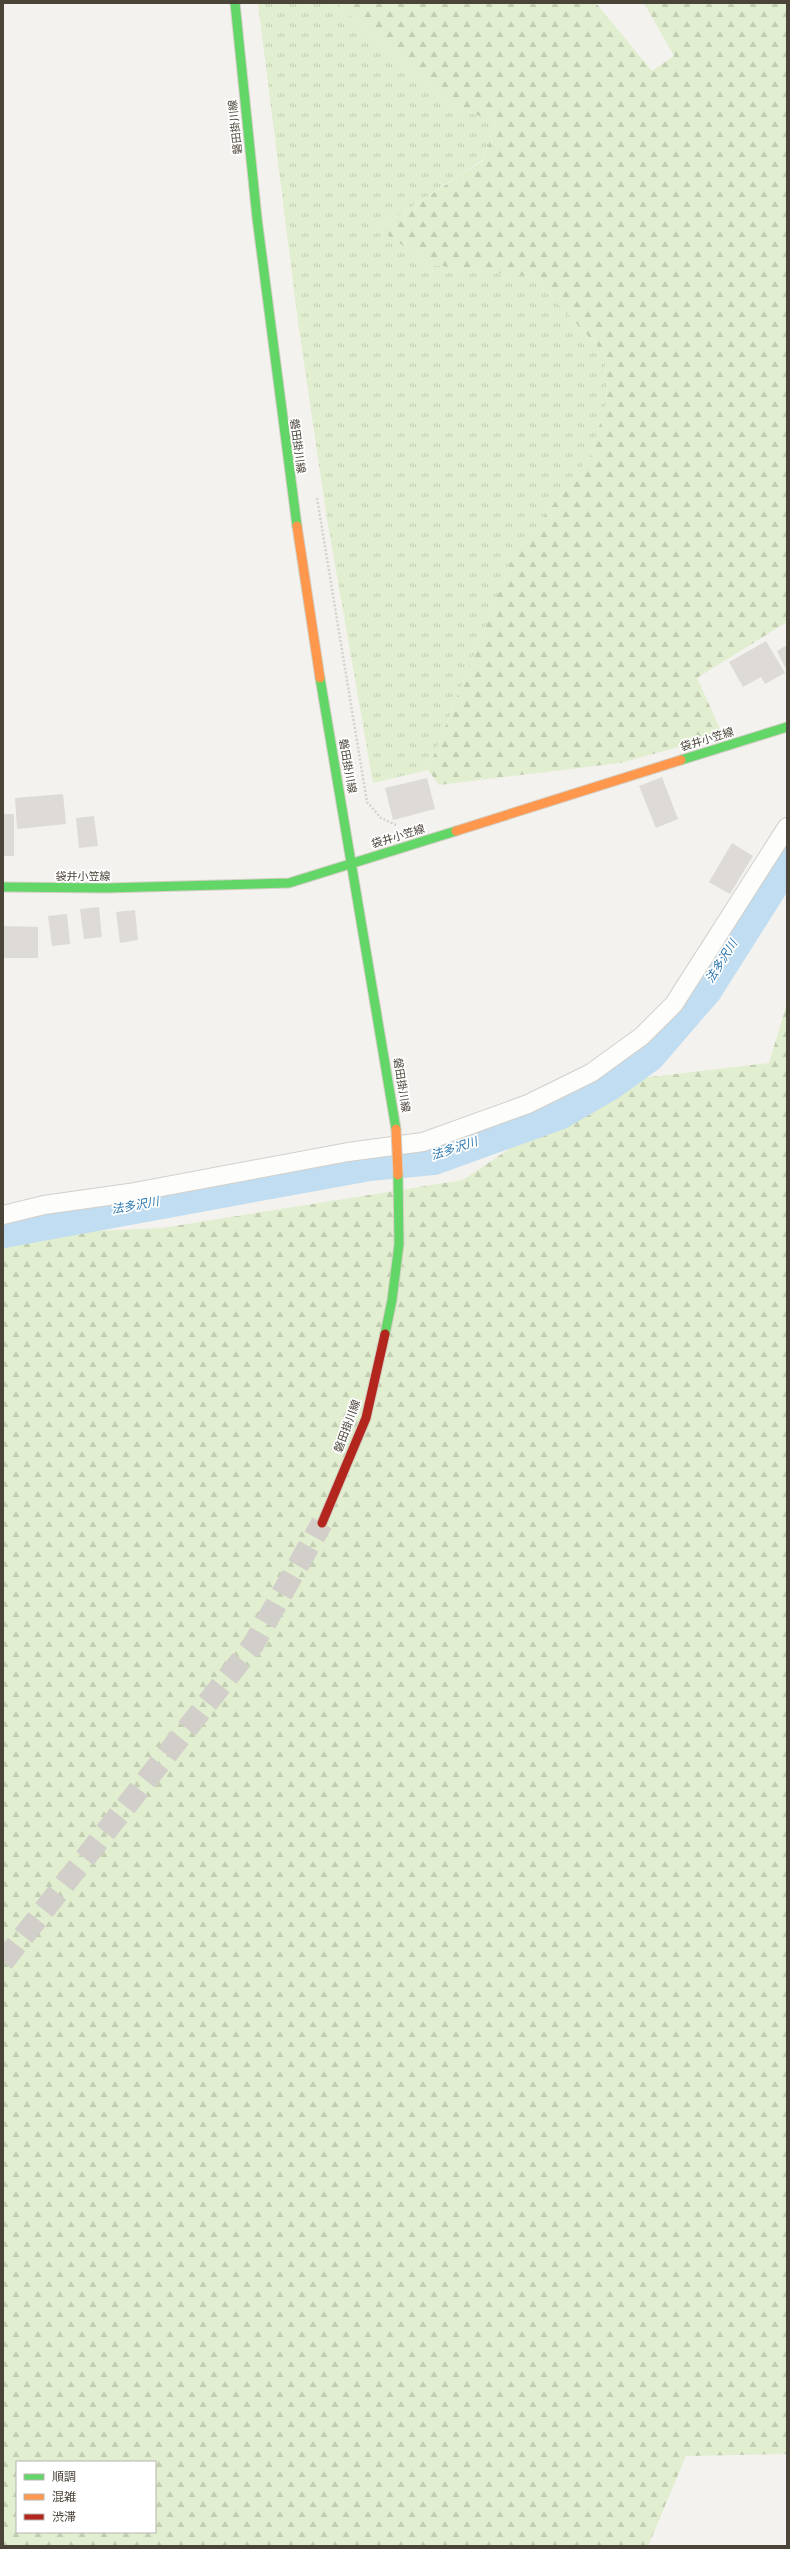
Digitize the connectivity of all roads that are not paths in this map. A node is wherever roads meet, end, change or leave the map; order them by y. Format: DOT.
graph roads {
  1 [pos="235,3"];
  2 [pos="787,727"];
  3 [pos="787,827"];
  4 [pos="353,863"];
  5 [pos="3,887"];
  6 [pos="3,1215"];
  7 [pos="322,1523"];
  1 -- 4 [label="main road, 磐田掛川線"];
  2 -- 4 [label="main road, 袋井小笠線"];
  3 -- 6 [label="street"];
  4 -- 5 [label="main road, 袋井小笠線"];
  4 -- 7 [label="main road, 磐田掛川線, bridge"];
}
